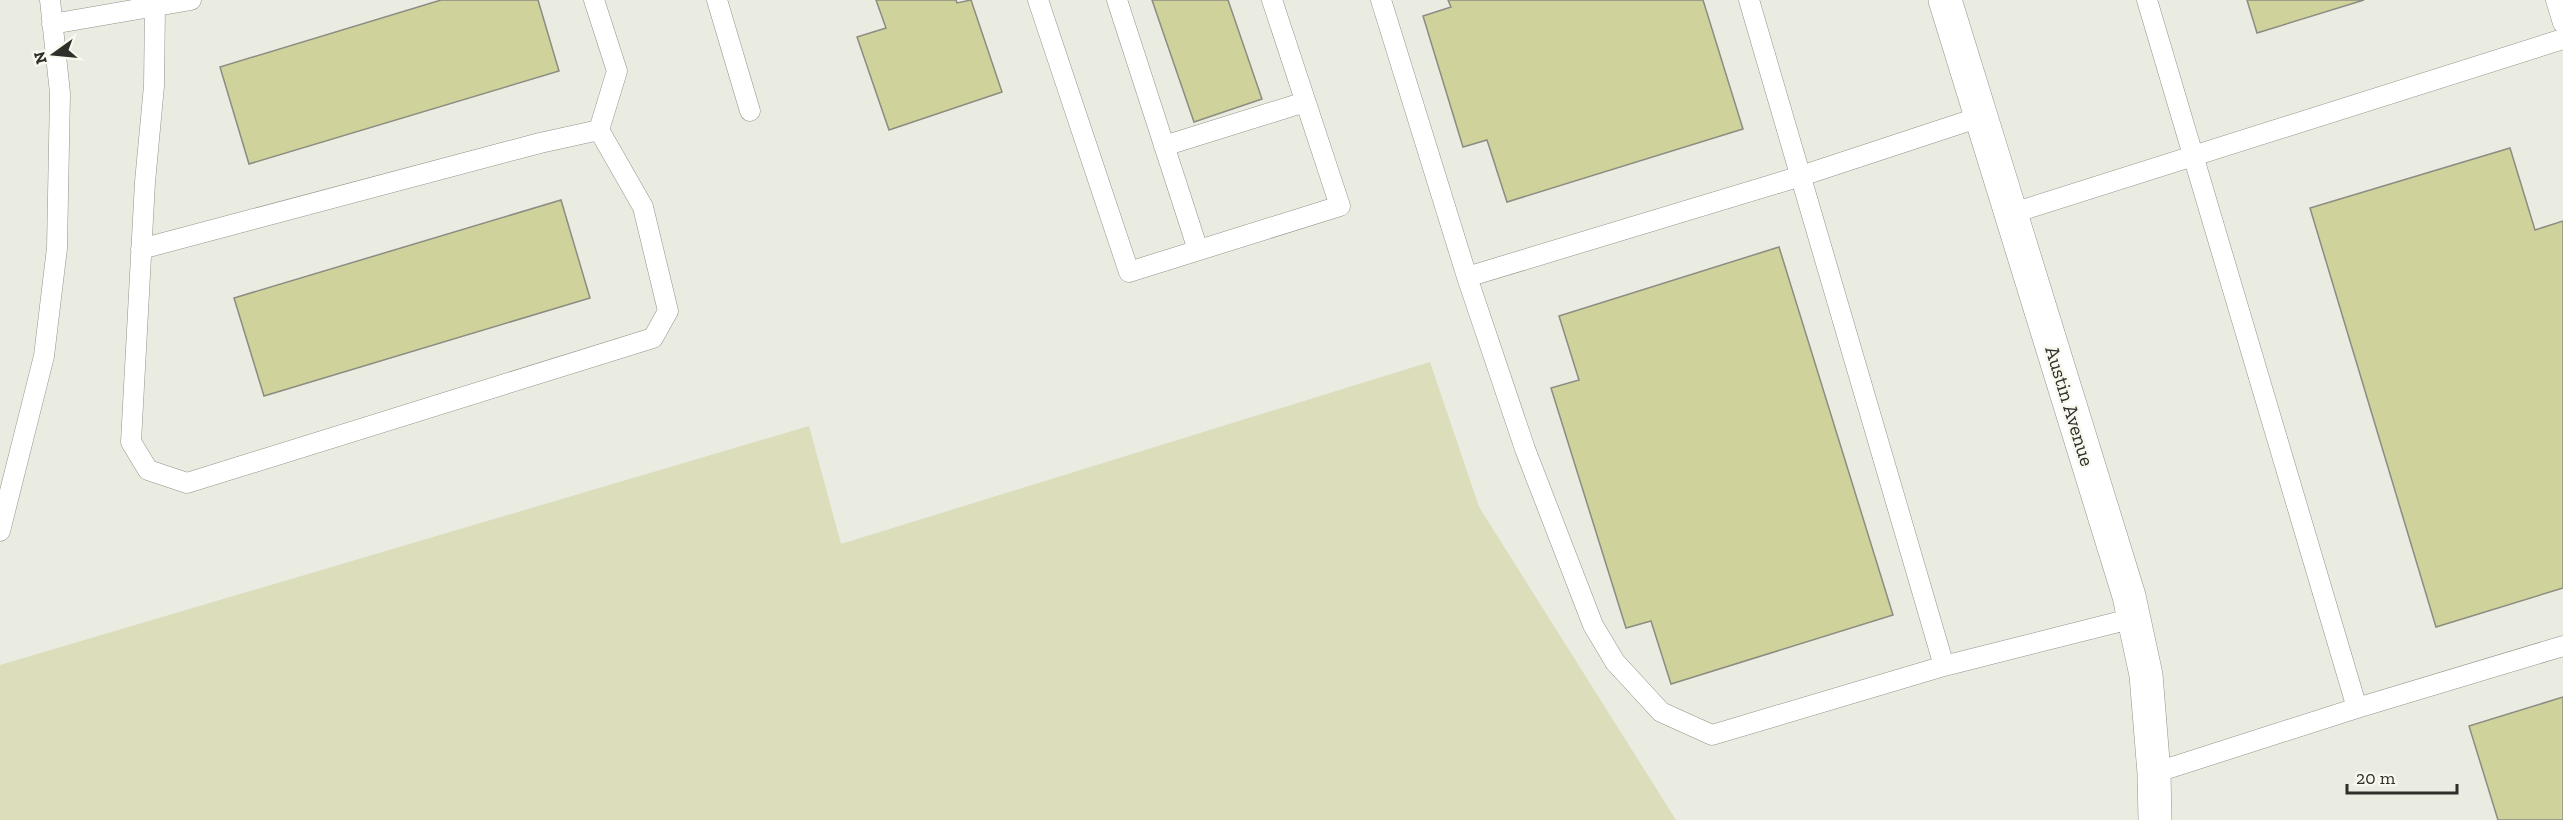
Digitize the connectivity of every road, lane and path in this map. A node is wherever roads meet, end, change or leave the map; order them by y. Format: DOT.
graph roads {
  1 [pos="50,0"];
  2 [pos="190,0"];
  3 [pos="594,0"];
  4 [pos="717,0"];
  5 [pos="1038,0"];
  6 [pos="1117,0"];
  7 [pos="1272,0"];
  8 [pos="1381,0"];
  9 [pos="1749,0"];
  10 [pos="1945,0"];
  11 [pos="2147,0"];
  12 [pos="2556,0"];
  13 [pos="155,6"];
  14 [pos="2563,23"];
  15 [pos="52,24"];
  16 [pos="2563,39"];
  17 [pos="1305,102"];
  18 [pos="750,111"];
  19 [pos="1980,117"];
  20 [pos="599,130"];
  21 [pos="1164,146"];
  22 [pos="2192,155"];
  23 [pos="1801,176"];
  24 [pos="2010,213"];
  25 [pos="141,249"];
  26 [pos="1198,250"];
  27 [pos="1467,277"];
  28 [pos="0,531"];
  29 [pos="2134,618"];
  30 [pos="2563,646"];
  31 [pos="1944,666"];
  32 [pos="2357,708"];
  33 [pos="2154,773"];
  34 [pos="2155,820"];
  1 -- 15 [label="lane"];
  2 -- 13 [label="lane"];
  3 -- 20 [label="lane"];
  4 -- 18 [label="lane"];
  5 -- 26 [label="lane"];
  6 -- 21 [label="lane"];
  7 -- 17 [label="lane"];
  8 -- 27 [label="lane"];
  9 -- 23 [label="lane"];
  10 -- 19 [label="street, Austin Avenue"];
  11 -- 22 [label="lane"];
  12 -- 14 [label="lane"];
  13 -- 15 [label="lane"];
  13 -- 25 [label="lane"];
  15 -- 28 [label="lane"];
  16 -- 22 [label="lane"];
  17 -- 21 [label="lane"];
  17 -- 26 [label="lane"];
  19 -- 23 [label="lane"];
  19 -- 24 [label="street, Austin Avenue"];
  20 -- 25 [label="lane"];
  20 -- 25 [label="lane"];
  21 -- 26 [label="lane"];
  22 -- 24 [label="lane"];
  22 -- 32 [label="lane"];
  23 -- 27 [label="lane"];
  23 -- 31 [label="lane"];
  24 -- 29 [label="street, Austin Avenue"];
  27 -- 31 [label="lane"];
  29 -- 31 [label="lane"];
  29 -- 33 [label="street, Austin Avenue"];
  30 -- 32 [label="lane"];
  32 -- 33 [label="lane"];
  33 -- 34 [label="street, Austin Avenue"];
}
